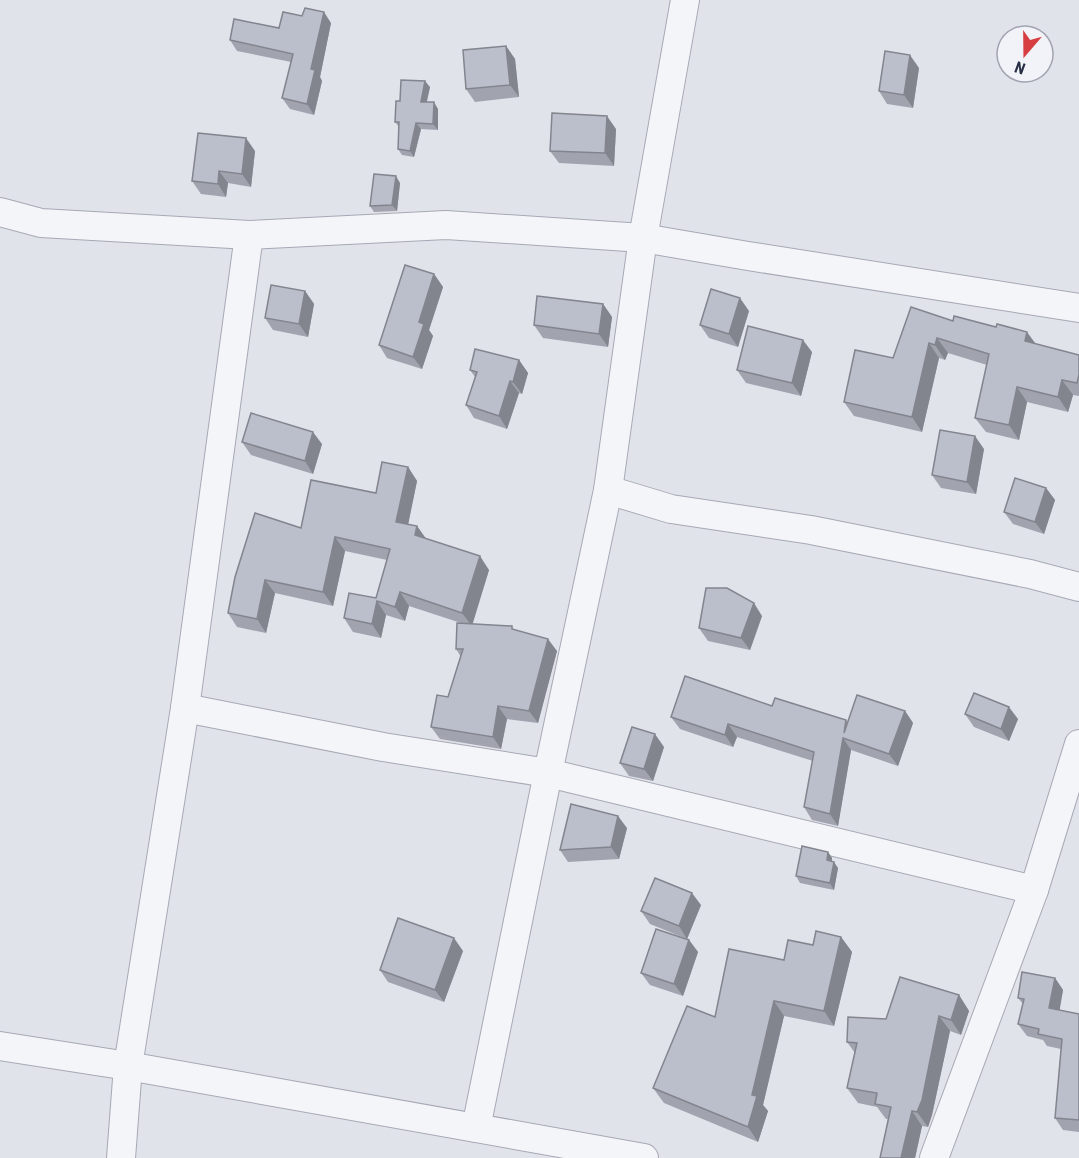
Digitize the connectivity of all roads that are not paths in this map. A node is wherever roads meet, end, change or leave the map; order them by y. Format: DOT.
graph roads {
  1 [pos="685,0"];
  2 [pos="0,212"];
  3 [pos="249,235"];
  4 [pos="643,238"];
  5 [pos="1079,308"];
  6 [pos="608,490"];
  7 [pos="1079,587"];
  8 [pos="185,708"];
  9 [pos="1079,744"];
  10 [pos="548,773"];
  11 [pos="1034,890"];
  12 [pos="0,1046"];
  13 [pos="128,1066"];
  14 [pos="476,1128"];
  15 [pos="121,1158"];
  16 [pos="644,1158"];
  17 [pos="934,1158"];
  1 -- 4 [label="street"];
  2 -- 3 [label="street"];
  3 -- 4 [label="street"];
  3 -- 8 [label="street"];
  4 -- 5 [label="street"];
  4 -- 6 [label="street"];
  6 -- 7 [label="street"];
  6 -- 10 [label="street"];
  8 -- 10 [label="street"];
  8 -- 13 [label="street"];
  9 -- 11 [label="street"];
  10 -- 11 [label="street"];
  10 -- 14 [label="street"];
  11 -- 17 [label="street"];
  12 -- 13 [label="street"];
  13 -- 14 [label="street"];
  13 -- 15 [label="street"];
  14 -- 16 [label="street"];
}
